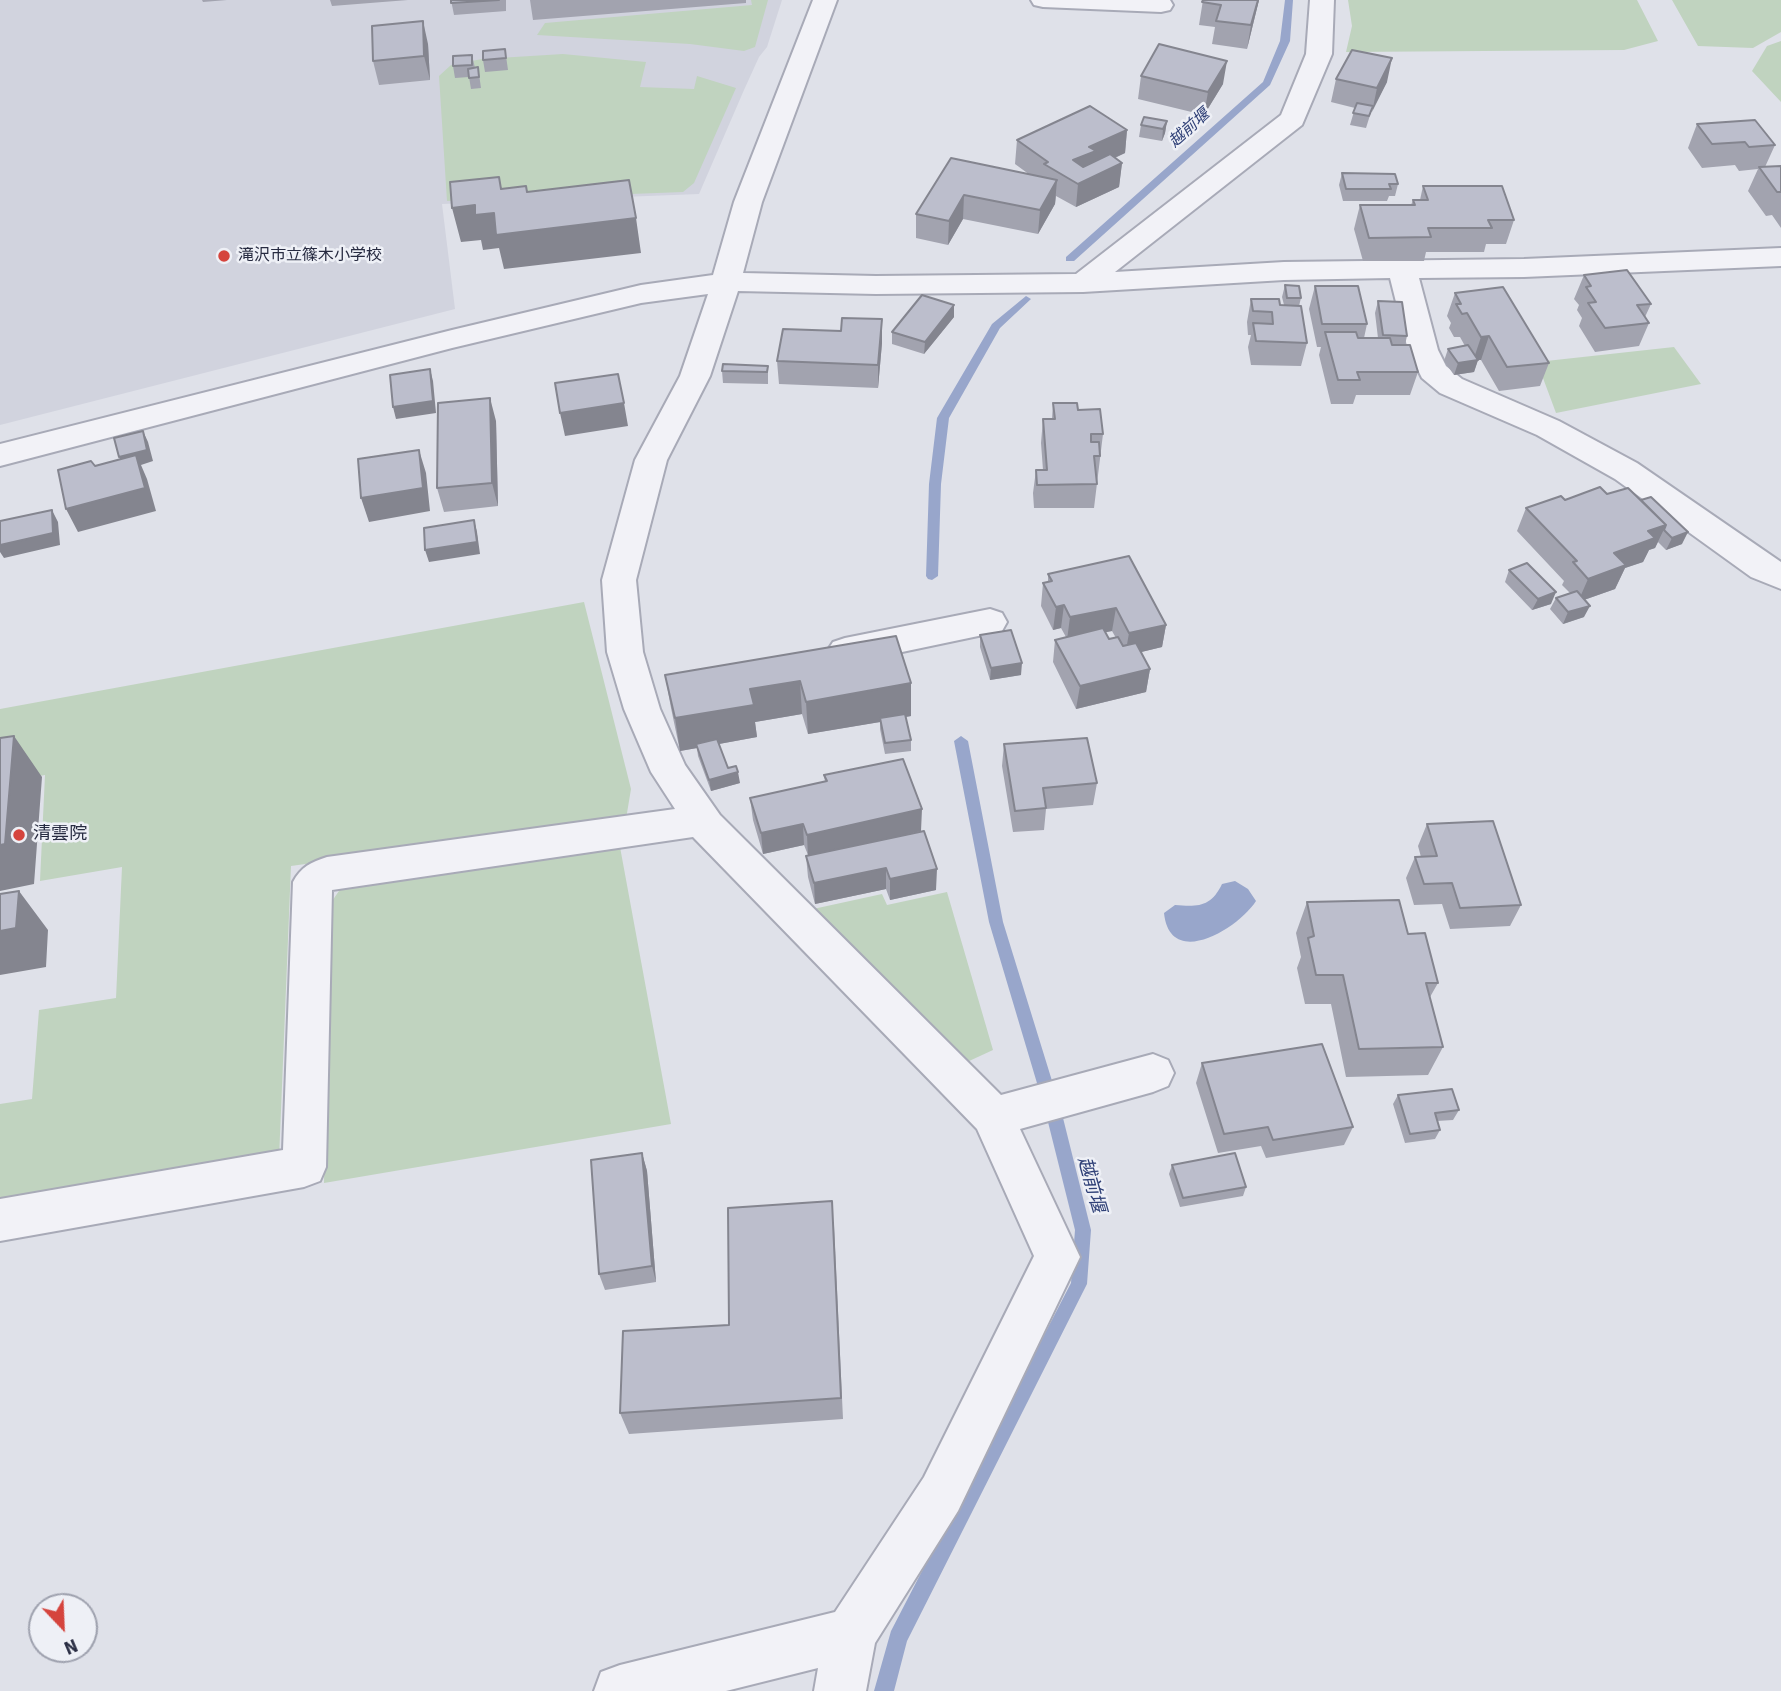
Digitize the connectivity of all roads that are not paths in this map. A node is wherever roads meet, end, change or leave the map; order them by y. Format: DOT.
graph roads {
  1 [pos="825,0"];
  2 [pos="1043,0"];
  3 [pos="1322,0"];
  4 [pos="1161,5"];
  5 [pos="1781,257"];
  6 [pos="1402,270"];
  7 [pos="726,282"];
  8 [pos="1083,283"];
  9 [pos="0,455"];
  10 [pos="1781,577"];
  11 [pos="990,622"];
  12 [pos="813,657"];
  13 [pos="703,820"];
  14 [pos="1153,1073"];
  15 [pos="1009,1112"];
  16 [pos="0,1220"];
  17 [pos="851,1634"];
  18 [pos="620,1691"];
  19 [pos="840,1691"];
  1 -- 7 [label="street"];
  2 -- 4 [label="street"];
  3 -- 8 [label="street"];
  5 -- 6 [label="street"];
  6 -- 8 [label="street"];
  6 -- 10 [label="street"];
  7 -- 8 [label="street"];
  7 -- 9 [label="street"];
  7 -- 13 [label="street"];
  11 -- 12 [label="street"];
  13 -- 15 [label="street"];
  13 -- 16 [label="street"];
  14 -- 15 [label="street"];
  15 -- 17 [label="street"];
  17 -- 18 [label="street"];
  17 -- 19 [label="street"];
}
